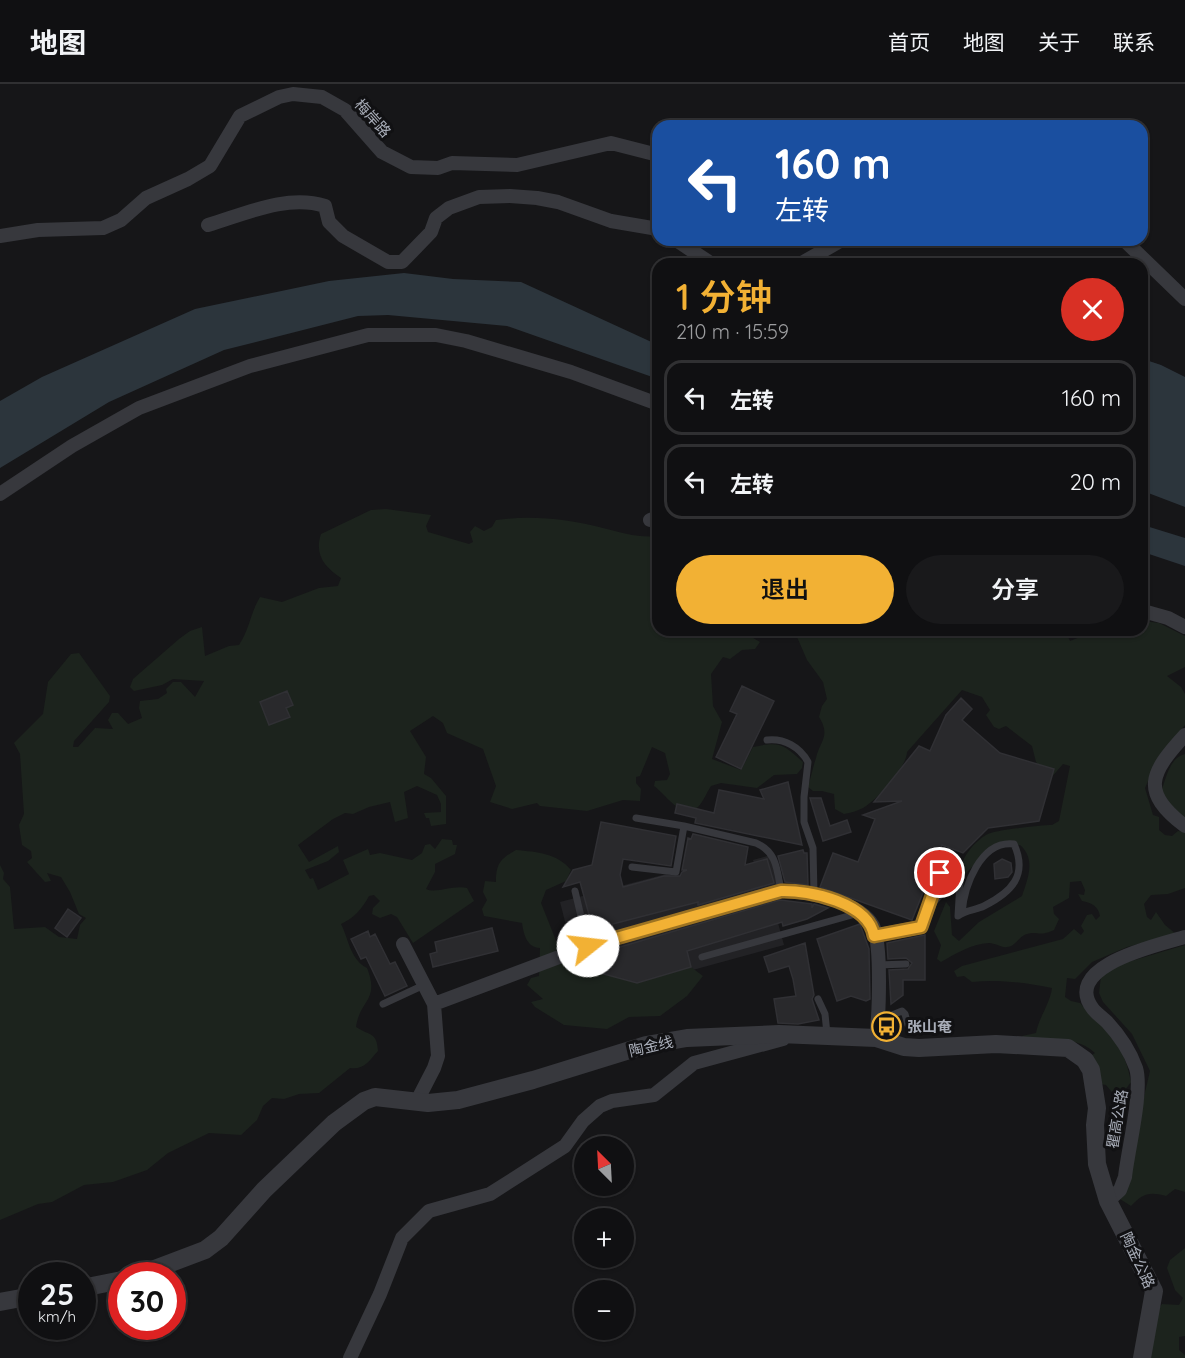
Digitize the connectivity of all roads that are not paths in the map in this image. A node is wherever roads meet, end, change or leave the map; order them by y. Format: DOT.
graph roads {
  1 [pos="652,153"];
  2 [pos="208,225"];
  3 [pos="652,228"];
  4 [pos="0,236"];
  5 [pos="685,246"];
  6 [pos="832,246"];
  7 [pos="1130,246"];
  8 [pos="703,258"];
  9 [pos="810,258"];
  10 [pos="1143,258"];
  11 [pos="1148,263"];
  12 [pos="1185,298"];
  13 [pos="652,402"];
  14 [pos="0,494"];
  15 [pos="1148,612"];
  16 [pos="1185,627"];
  17 [pos="1185,735"];
  18 [pos="767,740"];
  19 [pos="636,818"];
  20 [pos="684,826"];
  21 [pos="1185,826"];
  22 [pos="946,858"];
  23 [pos="632,867"];
  24 [pos="575,891"];
  25 [pos="781,891"];
  26 [pos="814,894"];
  27 [pos="929,905"];
  28 [pos="860,913"];
  29 [pos="962,913"];
  30 [pos="874,936"];
  31 [pos="1185,937"];
  32 [pos="403,944"];
  33 [pos="588,946"];
  34 [pos="702,957"];
  35 [pos="906,964"];
  36 [pos="878,965"];
  37 [pos="424,985"];
  38 [pos="818,999"];
  39 [pos="383,1004"];
  40 [pos="434,1004"];
  41 [pos="908,1025"];
  42 [pos="877,1029"];
  43 [pos="797,1035"];
  44 [pos="827,1036"];
  45 [pos="417,1101"];
  46 [pos="1107,1201"];
  47 [pos="176,1262"];
  48 [pos="18,1299"];
  49 [pos="0,1302"];
  50 [pos="350,1358"];
  51 [pos="1142,1358"];
  1 -- 4 [label="street, 梅岸路"];
  2 -- 3 [label="street"];
  5 -- 8 [label="street"];
  6 -- 9 [label="street"];
  7 -- 10 [label="street"];
  11 -- 12 [label="street"];
  13 -- 14 [label="street"];
  15 -- 16 [label="street"];
  17 -- 21 [label="street"];
  18 -- 26 [label="lane"];
  19 -- 20 [label="lane"];
  20 -- 23 [label="lane"];
  20 -- 25 [label="lane"];
  22 -- 27 [label="street"];
  24 -- 33 [label="lane"];
  25 -- 26 [label="street"];
  25 -- 33 [label="street"];
  26 -- 28 [label="street"];
  27 -- 29 [label="lane"];
  27 -- 30 [label="street"];
  28 -- 30 [label="street"];
  28 -- 34 [label="lane"];
  29 -- 29 [label="lane"];
  30 -- 36 [label="street"];
  31 -- 46 [label="street, 瞿高公路"];
  32 -- 37 [label="street"];
  33 -- 40 [label="street"];
  35 -- 36 [label="lane"];
  36 -- 42 [label="street"];
  37 -- 39 [label="lane"];
  37 -- 40 [label="street"];
  38 -- 44 [label="lane"];
  40 -- 45 [label="street"];
  41 -- 42 [label="lane"];
  42 -- 44 [label="street, 陶金线"];
  42 -- 46 [label="street, 陶金线"];
  43 -- 44 [label="street, 陶金线"];
  43 -- 45 [label="street, 陶金线"];
  43 -- 50 [label="street"];
  45 -- 47 [label="street, 陶金线"];
  46 -- 51 [label="street, 陶金公路"];
  48 -- 49 [label="street"];
}
